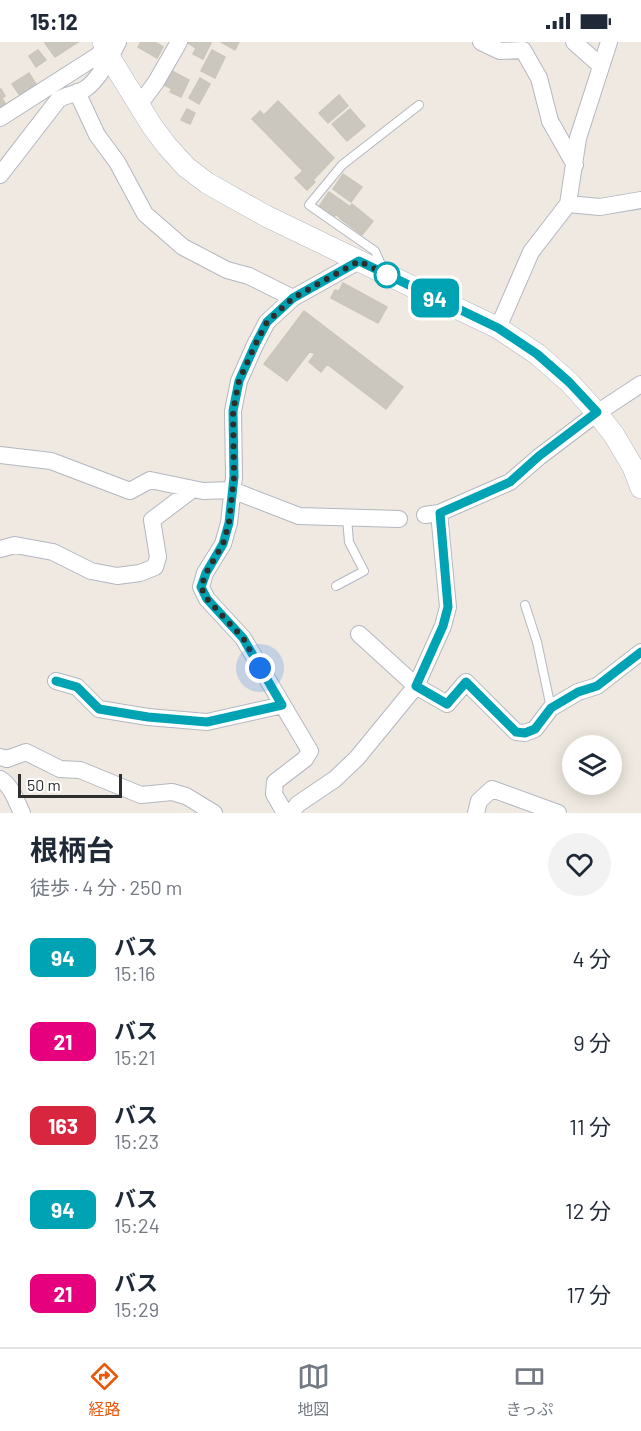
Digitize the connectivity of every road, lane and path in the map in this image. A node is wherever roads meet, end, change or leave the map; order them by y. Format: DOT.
graph roads {
  1 [pos="179,42"];
  2 [pos="481,42"];
  3 [pos="574,42"];
  4 [pos="609,42"];
  5 [pos="110,47"];
  6 [pos="601,66"];
  7 [pos="77,92"];
  8 [pos="139,105"];
  9 [pos="419,105"];
  10 [pos="0,118"];
  11 [pos="575,165"];
  12 [pos="0,175"];
  13 [pos="641,190"];
  14 [pos="641,200"];
  15 [pos="624,203"];
  16 [pos="568,204"];
  17 [pos="359,261"];
  18 [pos="386,274"];
  19 [pos="293,298"];
  20 [pos="498,328"];
  21 [pos="641,384"];
  22 [pos="597,412"];
  23 [pos="0,455"];
  24 [pos="641,488"];
  25 [pos="193,489"];
  26 [pos="232,490"];
  27 [pos="347,518"];
  28 [pos="399,519"];
  29 [pos="0,549"];
  30 [pos="336,586"];
  31 [pos="525,605"];
  32 [pos="359,634"];
  33 [pos="641,652"];
  34 [pos="56,681"];
  35 [pos="416,686"];
  36 [pos="282,705"];
  37 [pos="551,708"];
  38 [pos="0,757"];
  39 [pos="0,779"];
  40 [pos="22,813"];
  41 [pos="214,813"];
  42 [pos="285,813"];
  43 [pos="291,813"];
  44 [pos="476,813"];
  45 [pos="558,813"];
  1 -- 8 [label="street"];
  2 -- 11 [label="street"];
  3 -- 6 [label="street"];
  4 -- 6 [label="street"];
  5 -- 7 [label="street"];
  5 -- 8 [label="street"];
  5 -- 10 [label="street"];
  6 -- 11 [label="street"];
  7 -- 12 [label="street"];
  7 -- 19 [label="street"];
  8 -- 17 [label="street"];
  9 -- 18 [label="lane"];
  11 -- 16 [label="street"];
  13 -- 15 [label="street"];
  14 -- 15 [label="street"];
  15 -- 16 [label="street"];
  16 -- 20 [label="street"];
  17 -- 18 [label="street"];
  17 -- 19 [label="street"];
  18 -- 20 [label="street"];
  19 -- 26 [label="street"];
  20 -- 22 [label="street"];
  21 -- 22 [label="street"];
  22 -- 24 [label="street"];
  22 -- 35 [label="street"];
  23 -- 25 [label="street"];
  25 -- 26 [label="street"];
  25 -- 29 [label="street"];
  26 -- 27 [label="street"];
  26 -- 36 [label="street"];
  27 -- 28 [label="street"];
  27 -- 30 [label="lane"];
  31 -- 37 [label="lane"];
  32 -- 35 [label="street"];
  33 -- 37 [label="street"];
  34 -- 36 [label="street"];
  35 -- 37 [label="street"];
  35 -- 43 [label="street"];
  36 -- 42 [label="street"];
  38 -- 41 [label="street"];
  39 -- 40 [label="street"];
  44 -- 45 [label="street"];
}
